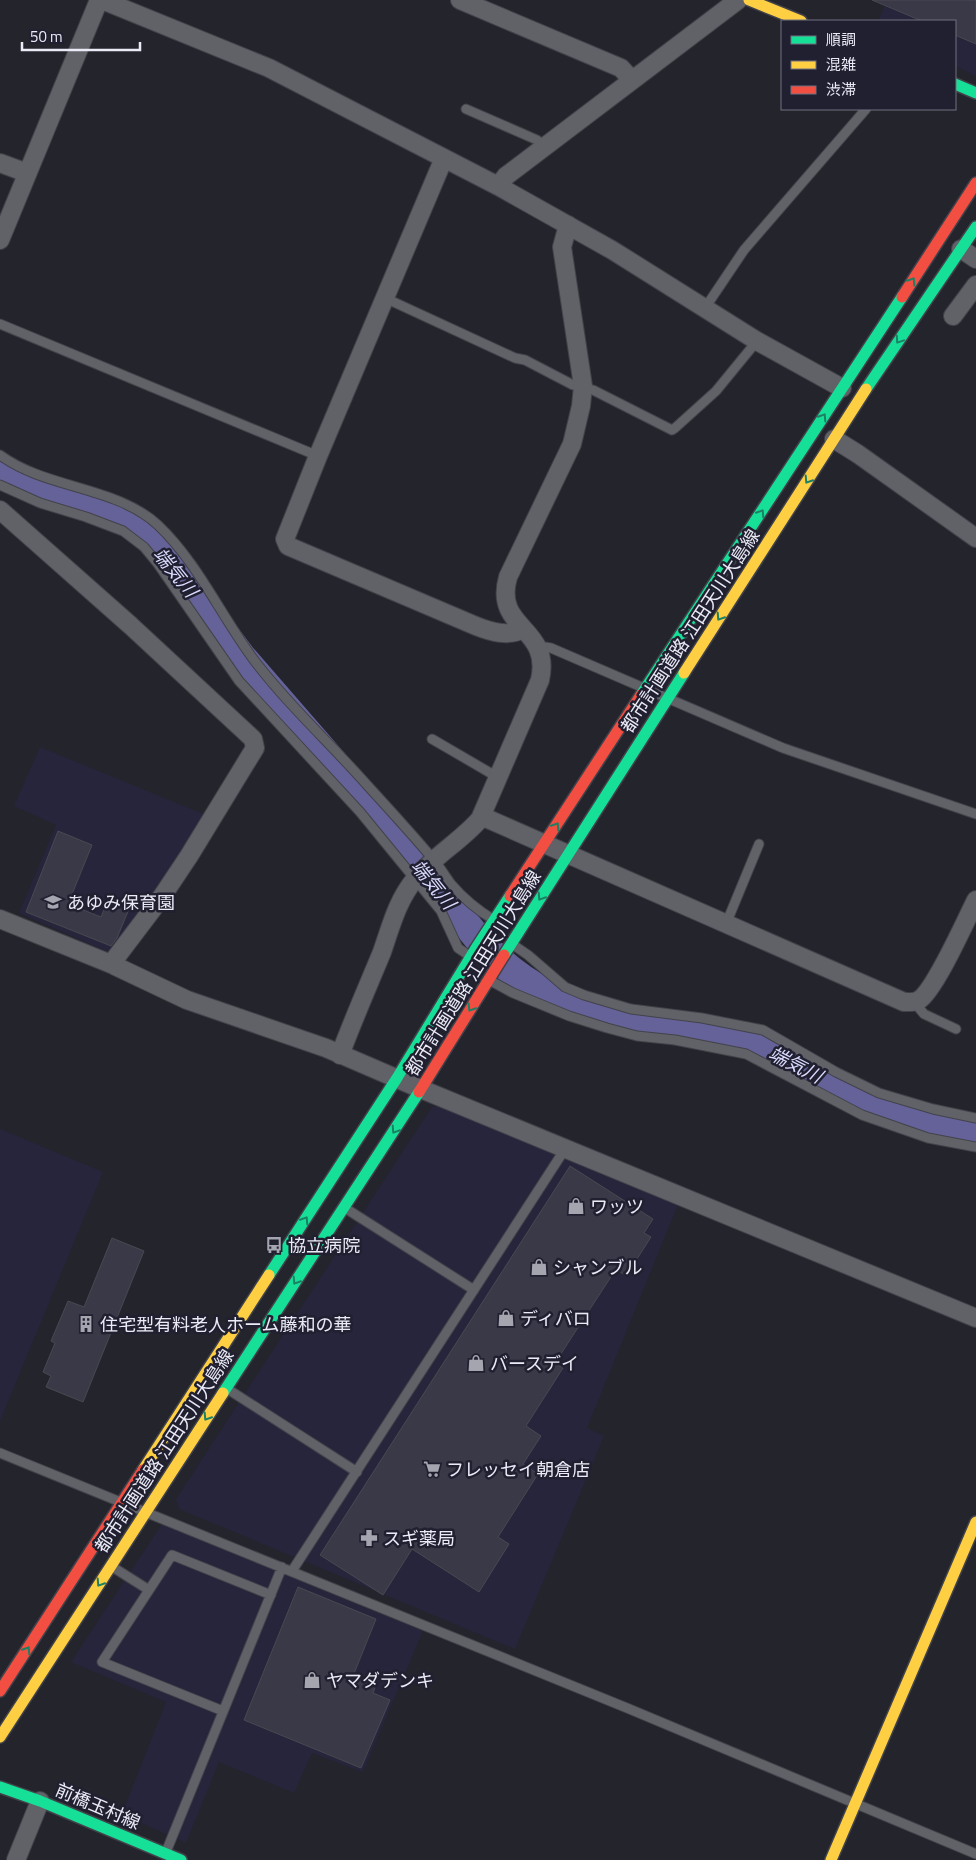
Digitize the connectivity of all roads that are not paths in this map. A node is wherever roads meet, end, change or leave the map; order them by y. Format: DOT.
graph roads {
  1 [pos="100,0"];
  2 [pos="460,0"];
  3 [pos="738,0"];
  4 [pos="749,0"];
  5 [pos="799,20"];
  6 [pos="632,80"];
  7 [pos="956,84"];
  8 [pos="976,93"];
  9 [pos="466,109"];
  10 [pos="865,110"];
  11 [pos="544,147"];
  12 [pos="444,158"];
  13 [pos="0,163"];
  14 [pos="27,173"];
  15 [pos="976,183"];
  16 [pos="498,186"];
  17 [pos="568,225"];
  18 [pos="976,227"];
  19 [pos="0,240"];
  20 [pos="961,249"];
  21 [pos="976,259"];
  22 [pos="976,285"];
  23 [pos="384,298"];
  24 [pos="705,308"];
  25 [pos="953,316"];
  26 [pos="0,324"];
  27 [pos="758,340"];
  28 [pos="583,386"];
  29 [pos="842,388"];
  30 [pos="834,439"];
  31 [pos="0,455"];
  32 [pos="318,456"];
  33 [pos="0,485"];
  34 [pos="0,510"];
  35 [pos="976,538"];
  36 [pos="523,629"];
  37 [pos="540,649"];
  38 [pos="646,688"];
  39 [pos="668,698"];
  40 [pos="432,739"];
  41 [pos="499,778"];
  42 [pos="976,814"];
  43 [pos="482,815"];
  44 [pos="544,844"];
  45 [pos="759,844"];
  46 [pos="568,855"];
  47 [pos="433,862"];
  48 [pos="416,878"];
  49 [pos="976,900"];
  50 [pos="0,919"];
  51 [pos="493,923"];
  52 [pos="726,924"];
  53 [pos="511,944"];
  54 [pos="474,953"];
  55 [pos="111,964"];
  56 [pos="488,980"];
  57 [pos="914,1002"];
  58 [pos="956,1029"];
  59 [pos="340,1055"];
  60 [pos="397,1078"];
  61 [pos="421,1089"];
  62 [pos="976,1118"];
  63 [pos="976,1148"];
  64 [pos="565,1149"];
  65 [pos="344,1207"];
  66 [pos="474,1290"];
  67 [pos="976,1318"];
  68 [pos="226,1388"];
  69 [pos="0,1452"];
  70 [pos="357,1472"];
  71 [pos="123,1502"];
  72 [pos="146,1511"];
  73 [pos="976,1522"];
  74 [pos="111,1566"];
  75 [pos="282,1567"];
  76 [pos="292,1571"];
  77 [pos="149,1590"];
  78 [pos="271,1595"];
  79 [pos="2,1682"];
  80 [pos="223,1711"];
  81 [pos="0,1737"];
  82 [pos="0,1787"];
  83 [pos="40,1801"];
  84 [pos="855,1803"];
  85 [pos="166,1853"];
  86 [pos="976,1854"];
  87 [pos="16,1860"];
  88 [pos="181,1860"];
  89 [pos="831,1860"];
  1 -- 12 [label="street"];
  1 -- 14 [label="street"];
  2 -- 6 [label="street"];
  3 -- 6 [label="street"];
  4 -- 5 [label="street"];
  6 -- 11 [label="street"];
  7 -- 8 [label="street"];
  9 -- 11 [label="lane"];
  10 -- 24 [label="lane"];
  11 -- 16 [label="street"];
  12 -- 16 [label="street"];
  12 -- 23 [label="street"];
  13 -- 14 [label="street"];
  14 -- 19 [label="street"];
  29 -- 15 [label="street, 都市計画道路 江田天川大島線, one-way"];
  16 -- 17 [label="street"];
  17 -- 24 [label="street"];
  17 -- 28 [label="street"];
  18 -- 20 [label="street, 都市計画道路 江田天川大島線"];
  20 -- 21 [label="street"];
  20 -- 30 [label="street, 都市計画道路 江田天川大島線, one-way"];
  22 -- 25 [label="street"];
  23 -- 28 [label="lane"];
  23 -- 32 [label="street"];
  24 -- 27 [label="street"];
  26 -- 32 [label="lane"];
  27 -- 28 [label="lane"];
  27 -- 29 [label="street"];
  28 -- 36 [label="street"];
  38 -- 29 [label="street, 都市計画道路 江田天川大島線, one-way"];
  30 -- 35 [label="street"];
  30 -- 39 [label="street, 都市計画道路 江田天川大島線, one-way"];
  31 -- 47 [label="lane"];
  32 -- 36 [label="street"];
  33 -- 48 [label="lane"];
  34 -- 55 [label="street"];
  36 -- 37 [label="street"];
  37 -- 38 [label="lane"];
  37 -- 41 [label="street"];
  38 -- 39 [label="lane"];
  44 -- 38 [label="street, 都市計画道路 江田天川大島線, one-way"];
  39 -- 42 [label="lane"];
  39 -- 46 [label="street, 都市計画道路 江田天川大島線"];
  40 -- 41 [label="lane"];
  41 -- 43 [label="street"];
  43 -- 44 [label="street"];
  43 -- 47 [label="street"];
  44 -- 46 [label="street"];
  44 -- 51 [label="street, 都市計画道路 江田天川大島線"];
  45 -- 52 [label="lane"];
  46 -- 52 [label="street"];
  46 -- 53 [label="street, 都市計画道路 江田天川大島線, one-way"];
  47 -- 48 [label="street"];
  47 -- 51 [label="lane"];
  48 -- 54 [label="lane"];
  48 -- 59 [label="street"];
  49 -- 57 [label="street"];
  50 -- 55 [label="street"];
  51 -- 54 [label="street, 都市計画道路 江田天川大島線"];
  52 -- 57 [label="street"];
  53 -- 56 [label="street, 都市計画道路 江田天川大島線"];
  53 -- 62 [label="lane"];
  54 -- 60 [label="street, 都市計画道路 江田天川大島線"];
  55 -- 59 [label="street"];
  56 -- 61 [label="street, 都市計画道路 江田天川大島線, one-way"];
  56 -- 63 [label="lane"];
  57 -- 58 [label="lane"];
  59 -- 60 [label="street"];
  60 -- 61 [label="street"];
  71 -- 60 [label="street, 都市計画道路 江田天川大島線, one-way"];
  61 -- 64 [label="street"];
  61 -- 65 [label="street, 都市計画道路 江田天川大島線, one-way"];
  64 -- 66 [label="lane"];
  64 -- 67 [label="street"];
  65 -- 66 [label="lane"];
  65 -- 68 [label="street, 都市計画道路 江田天川大島線, one-way"];
  66 -- 70 [label="lane"];
  68 -- 70 [label="lane"];
  68 -- 72 [label="street, 都市計画道路 江田天川大島線, one-way"];
  69 -- 71 [label="lane"];
  70 -- 76 [label="lane"];
  71 -- 72 [label="lane"];
  79 -- 71 [label="street, 都市計画道路 江田天川大島線, one-way"];
  72 -- 74 [label="street, 都市計画道路 江田天川大島線"];
  72 -- 75 [label="lane"];
  73 -- 84 [label="street"];
  74 -- 77 [label="lane"];
  74 -- 81 [label="street, 都市計画道路 江田天川大島線, one-way"];
  75 -- 76 [label="lane"];
  75 -- 78 [label="lane"];
  76 -- 84 [label="lane"];
  77 -- 78 [label="lane"];
  77 -- 80 [label="lane"];
  78 -- 80 [label="lane"];
  80 -- 85 [label="lane"];
  82 -- 83 [label="street, 前橋玉村線"];
  83 -- 85 [label="street, 前橋玉村線"];
  83 -- 87 [label="street"];
  84 -- 86 [label="lane"];
  84 -- 89 [label="street"];
  85 -- 88 [label="street, 前橋玉村線"];
}
